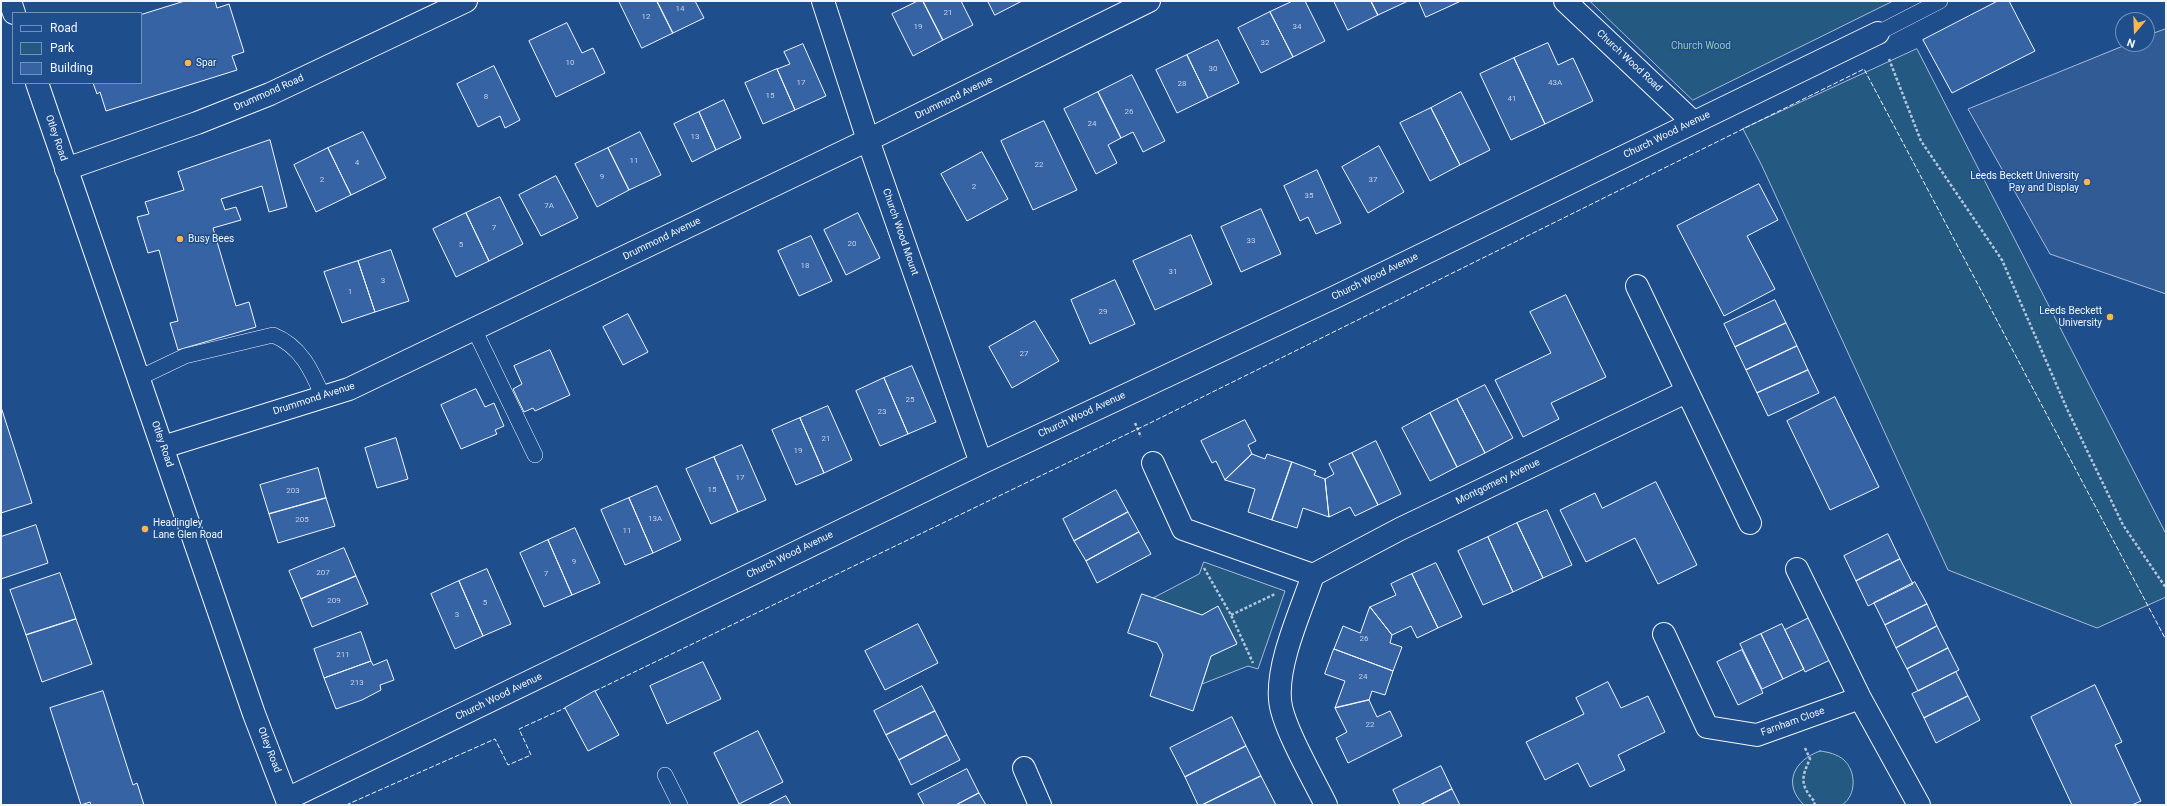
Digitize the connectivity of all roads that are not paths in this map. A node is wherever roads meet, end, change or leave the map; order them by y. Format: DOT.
graph roads {
  1 [pos="10,1"];
  2 [pos="466,1"];
  3 [pos="823,1"];
  4 [pos="1150,1"];
  5 [pos="1565,1"];
  6 [pos="1940,1"];
  7 [pos="14,12"];
  8 [pos="1878,33"];
  9 [pos="37,84"];
  10 [pos="1693,122"];
  11 [pos="868,140"];
  12 [pos="66,169"];
  13 [pos="1636,286"];
  14 [pos="474,329"];
  15 [pos="139,378"];
  16 [pos="1686,392"];
  17 [pos="323,397"];
  18 [pos="163,447"];
  19 [pos="535,455"];
  20 [pos="981,463"];
  21 [pos="1153,463"];
  22 [pos="1750,523"];
  23 [pos="1797,569"];
  24 [pos="1313,575"];
  25 [pos="1664,634"];
  26 [pos="1860,698"];
  27 [pos="1024,768"];
  28 [pos="666,775"];
  29 [pos="288,802"];
  30 [pos="680,805"];
  31 [pos="1040,805"];
  32 [pos="1326,805"];
  33 [pos="1919,805"];
  1 -- 7 [label="main road"];
  2 -- 12 [label="main road, Drummond Road"];
  3 -- 11 [label="main road, Church Wood Mount"];
  4 -- 11 [label="main road, Drummond Avenue"];
  5 -- 10 [label="main road, Church Wood Road"];
  6 -- 8 [label="lane"];
  8 -- 10 [label="main road, Church Wood Avenue"];
  9 -- 12 [label="main road, Otley Road"];
  10 -- 20 [label="main road, Church Wood Avenue"];
  11 -- 14 [label="main road, Drummond Avenue"];
  11 -- 20 [label="main road, Church Wood Mount"];
  12 -- 15 [label="main road, Otley Road"];
  13 -- 16 [label="main road"];
  14 -- 17 [label="main road, Drummond Avenue"];
  14 -- 19 [label="lane"];
  15 -- 17 [label="lane"];
  15 -- 18 [label="main road, Otley Road"];
  16 -- 22 [label="main road"];
  16 -- 24 [label="main road, Montgomery Avenue"];
  17 -- 18 [label="main road, Drummond Avenue"];
  18 -- 29 [label="main road, Otley Road"];
  20 -- 29 [label="main road, Church Wood Avenue"];
  21 -- 24 [label="main road"];
  23 -- 26 [label="main road"];
  24 -- 32 [label="main road"];
  25 -- 26 [label="main road, Farnham Close"];
  26 -- 33 [label="main road"];
  27 -- 31 [label="main road"];
  28 -- 30 [label="lane"];
}
